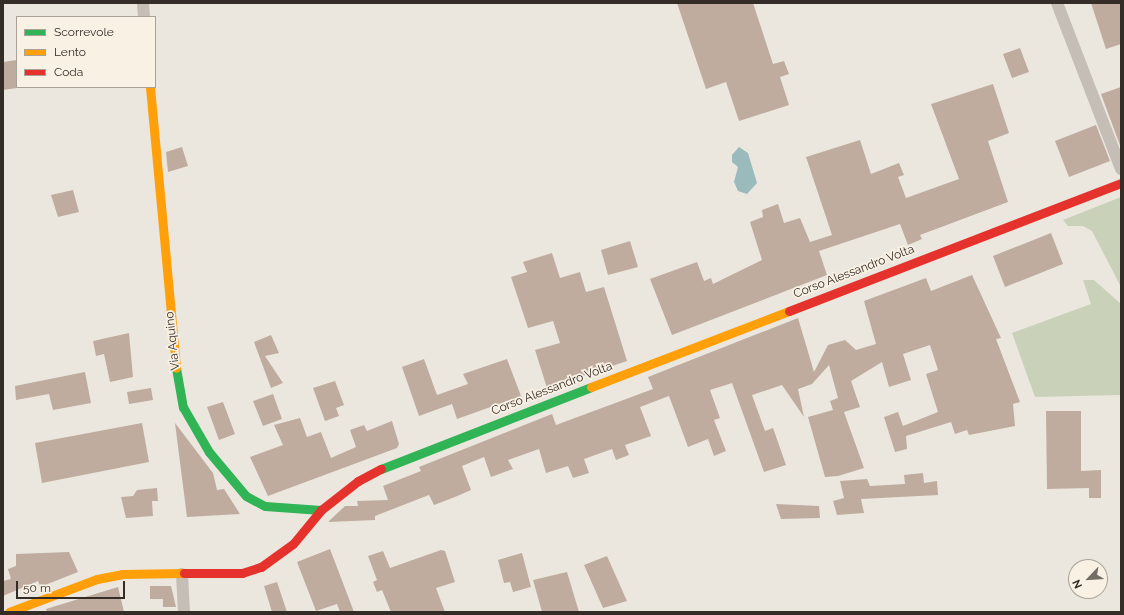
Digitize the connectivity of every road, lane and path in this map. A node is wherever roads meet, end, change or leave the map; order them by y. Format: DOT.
graph roads {
  1 [pos="143,3"];
  2 [pos="1057,3"];
  3 [pos="144,16"];
  4 [pos="150,88"];
  5 [pos="1121,169"];
  6 [pos="1121,183"];
  7 [pos="321,510"];
  8 [pos="182,574"];
  9 [pos="9,612"];
  10 [pos="184,612"];
  1 -- 3 [label="street"];
  2 -- 5 [label="street"];
  4 -- 7 [label="main road, Via Aquino"];
  6 -- 7 [label="main road, Corso Alessandro Volta"];
  7 -- 8 [label="main road, Corso Alessandro Volta"];
  8 -- 9 [label="main road, Corso Alessandro Volta"];
  8 -- 10 [label="street"];
}
